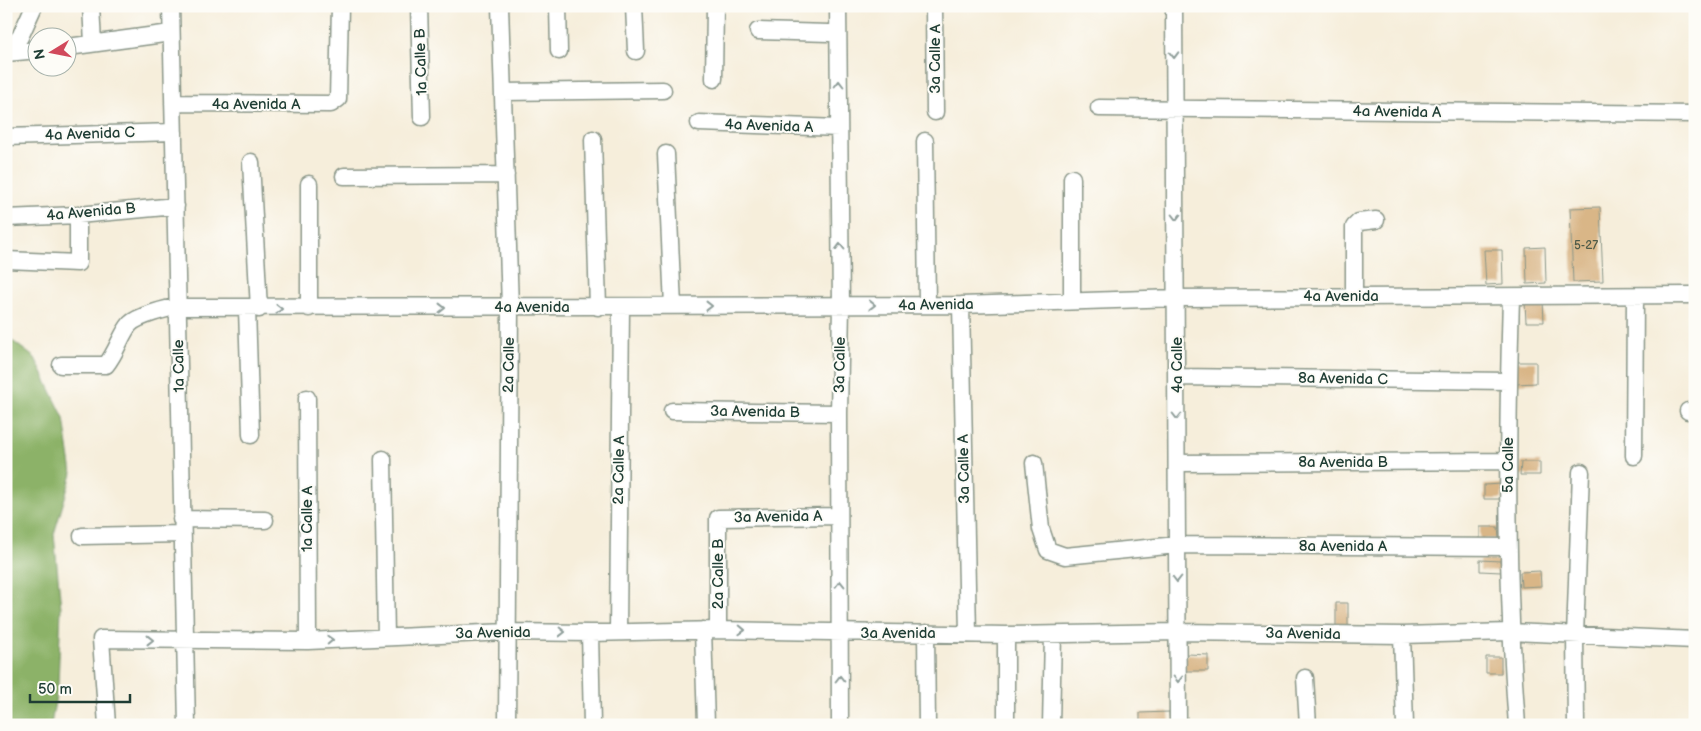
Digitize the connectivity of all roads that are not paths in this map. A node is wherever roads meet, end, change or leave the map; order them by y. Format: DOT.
graph roads {
  1 [pos="34,6"];
  2 [pos="91,6"];
  3 [pos="171,6"];
  4 [pos="340,6"];
  5 [pos="419,6"];
  6 [pos="500,6"];
  7 [pos="558,6"];
  8 [pos="634,6"];
  9 [pos="715,6"];
  10 [pos="838,6"];
  11 [pos="934,6"];
  12 [pos="1174,6"];
  13 [pos="758,31"];
  14 [pos="838,31"];
  15 [pos="171,33"];
  16 [pos="93,43"];
  17 [pos="78,45"];
  18 [pos="28,51"];
  19 [pos="559,51"];
  20 [pos="636,51"];
  21 [pos="6,53"];
  22 [pos="714,79"];
  23 [pos="664,90"];
  24 [pos="503,92"];
  25 [pos="173,103"];
  26 [pos="1098,108"];
  27 [pos="1175,109"];
  28 [pos="935,112"];
  29 [pos="1695,114"];
  30 [pos="422,117"];
  31 [pos="700,123"];
  32 [pos="839,128"];
  33 [pos="174,132"];
  34 [pos="6,137"];
  35 [pos="593,139"];
  36 [pos="925,141"];
  37 [pos="666,154"];
  38 [pos="251,162"];
  39 [pos="506,175"];
  40 [pos="344,176"];
  41 [pos="1072,178"];
  42 [pos="309,184"];
  43 [pos="176,206"];
  44 [pos="78,215"];
  45 [pos="6,218"];
  46 [pos="1376,220"];
  47 [pos="6,260"];
  48 [pos="1695,295"];
  49 [pos="1354,296"];
  50 [pos="1635,296"];
  51 [pos="1510,297"];
  52 [pos="1176,298"];
  53 [pos="1072,301"];
  54 [pos="927,305"];
  55 [pos="961,305"];
  56 [pos="673,306"];
  57 [pos="841,306"];
  58 [pos="178,307"];
  59 [pos="510,307"];
  60 [pos="598,307"];
  61 [pos="621,307"];
  62 [pos="309,308"];
  63 [pos="253,309"];
  64 [pos="61,365"];
  65 [pos="1177,377"];
  66 [pos="1508,381"];
  67 [pos="307,398"];
  68 [pos="672,411"];
  69 [pos="839,413"];
  70 [pos="250,435"];
  71 [pos="1634,456"];
  72 [pos="383,460"];
  73 [pos="1508,461"];
  74 [pos="1034,463"];
  75 [pos="1177,463"];
  76 [pos="1581,472"];
  77 [pos="839,516"];
  78 [pos="718,518"];
  79 [pos="265,520"];
  80 [pos="182,526"];
  81 [pos="82,536"];
  82 [pos="1177,545"];
  83 [pos="1508,547"];
  84 [pos="711,630"];
  85 [pos="507,632"];
  86 [pos="618,632"];
  87 [pos="1178,632"];
  88 [pos="1510,632"];
  89 [pos="590,633"];
  90 [pos="840,633"];
  91 [pos="926,634"];
  92 [pos="968,634"];
  93 [pos="1006,635"];
  94 [pos="1053,635"];
  95 [pos="1402,636"];
  96 [pos="1575,636"];
  97 [pos="386,637"];
  98 [pos="184,640"];
  99 [pos="1695,640"];
  100 [pos="308,641"];
  101 [pos="1305,678"];
  102 [pos="706,724"];
  103 [pos="107,725"];
  104 [pos="187,725"];
  105 [pos="507,725"];
  106 [pos="592,725"];
  107 [pos="840,725"];
  108 [pos="927,725"];
  109 [pos="1006,725"];
  110 [pos="1051,725"];
  111 [pos="1178,725"];
  112 [pos="1308,725"];
  113 [pos="1405,725"];
  114 [pos="1517,725"];
  115 [pos="1576,725"];
  1 -- 21 [label="street"];
  2 -- 16 [label="street"];
  3 -- 15 [label="street, 1a Calle"];
  4 -- 25 [label="street, 4a Avenida A"];
  5 -- 30 [label="street, 1a Calle B"];
  6 -- 24 [label="street, 2a Calle"];
  7 -- 19 [label="street"];
  8 -- 20 [label="street"];
  9 -- 22 [label="street"];
  10 -- 14 [label="street, 3a Calle"];
  11 -- 28 [label="street, 3a Calle A"];
  12 -- 27 [label="street, 4a Calle, one-way"];
  13 -- 14 [label="street"];
  32 -- 14 [label="street, 3a Calle, one-way"];
  15 -- 16 [label="street"];
  15 -- 25 [label="street, 1a Calle"];
  16 -- 17 [label="street"];
  18 -- 21 [label="street"];
  23 -- 24 [label="street"];
  24 -- 39 [label="street, 2a Calle"];
  25 -- 33 [label="street, 1a Calle"];
  26 -- 27 [label="street, 4a Avenida A"];
  27 -- 29 [label="street, 4a Avenida A"];
  27 -- 52 [label="street, 4a Calle, one-way"];
  31 -- 32 [label="street, 4a Avenida A"];
  57 -- 32 [label="street, 3a Calle, one-way"];
  33 -- 34 [label="street, 4a Avenida C"];
  33 -- 43 [label="street, 1a Calle"];
  35 -- 60 [label="street"];
  36 -- 54 [label="street"];
  37 -- 56 [label="street"];
  38 -- 63 [label="street"];
  39 -- 40 [label="street"];
  39 -- 59 [label="street, 2a Calle"];
  41 -- 53 [label="street"];
  42 -- 62 [label="street"];
  43 -- 44 [label="street, 4a Avenida B"];
  43 -- 58 [label="street, 1a Calle"];
  44 -- 45 [label="street, 4a Avenida B"];
  44 -- 47 [label="street"];
  46 -- 49 [label="street"];
  48 -- 50 [label="street, 4a Avenida"];
  49 -- 51 [label="street, 4a Avenida"];
  49 -- 52 [label="street, 4a Avenida"];
  50 -- 51 [label="street, 4a Avenida"];
  50 -- 71 [label="street"];
  51 -- 66 [label="street, 5a Calle"];
  52 -- 53 [label="street, 4a Avenida"];
  52 -- 65 [label="street, 4a Calle"];
  53 -- 55 [label="street, 4a Avenida"];
  54 -- 55 [label="street, 4a Avenida"];
  57 -- 54 [label="street, 4a Avenida, one-way"];
  55 -- 92 [label="street, 3a Calle A"];
  56 -- 57 [label="street, 4a Avenida, one-way"];
  56 -- 61 [label="street, 4a Avenida"];
  57 -- 69 [label="street, 3a Calle"];
  58 -- 63 [label="street, 4a Avenida"];
  58 -- 64 [label="street, 4a Avenida"];
  58 -- 80 [label="street, 1a Calle"];
  59 -- 60 [label="street, 4a Avenida"];
  62 -- 59 [label="street, 4a Avenida, one-way"];
  59 -- 85 [label="street, 2a Calle"];
  60 -- 61 [label="street, 4a Avenida"];
  61 -- 86 [label="street, 2a Calle A"];
  63 -- 62 [label="street, 4a Avenida, one-way"];
  63 -- 70 [label="street"];
  65 -- 66 [label="street, 8a Avenida C"];
  65 -- 75 [label="street, 4a Calle, one-way"];
  66 -- 73 [label="street, 5a Calle"];
  67 -- 100 [label="street, 1a Calle A"];
  68 -- 69 [label="street, 3a Avenida B"];
  69 -- 77 [label="street, 3a Calle"];
  72 -- 97 [label="street"];
  73 -- 75 [label="street, 8a Avenida B"];
  73 -- 83 [label="street, 5a Calle"];
  74 -- 82 [label="street, 8a Avenida A"];
  75 -- 82 [label="street, 4a Calle"];
  76 -- 96 [label="street"];
  77 -- 78 [label="street, 3a Avenida A"];
  90 -- 77 [label="street, 3a Calle, one-way"];
  78 -- 84 [label="street, 2a Calle B"];
  79 -- 80 [label="street"];
  80 -- 81 [label="street"];
  80 -- 98 [label="street, 1a Calle"];
  82 -- 83 [label="street, 8a Avenida A"];
  82 -- 87 [label="street, 4a Calle, one-way"];
  83 -- 88 [label="street, 5a Calle"];
  84 -- 86 [label="street, 3a Avenida"];
  84 -- 90 [label="street, 3a Avenida, one-way"];
  84 -- 102 [label="street, 2a Calle B"];
  85 -- 89 [label="street, 3a Avenida, one-way"];
  85 -- 97 [label="street, 3a Avenida"];
  85 -- 105 [label="street, 2a Calle"];
  86 -- 89 [label="street, 3a Avenida"];
  87 -- 94 [label="street, 3a Avenida"];
  87 -- 95 [label="street, 3a Avenida"];
  87 -- 111 [label="street, 4a Calle, one-way"];
  88 -- 95 [label="street, 3a Avenida"];
  88 -- 96 [label="street, 3a Avenida"];
  88 -- 114 [label="street, 5a Calle"];
  89 -- 106 [label="street"];
  90 -- 91 [label="street, 3a Avenida"];
  107 -- 90 [label="street, 3a Calle, one-way"];
  91 -- 92 [label="street, 3a Avenida"];
  91 -- 108 [label="street"];
  92 -- 93 [label="street, 3a Avenida"];
  93 -- 94 [label="street, 3a Avenida"];
  93 -- 109 [label="street"];
  94 -- 110 [label="street"];
  95 -- 113 [label="street"];
  96 -- 99 [label="street, 3a Avenida"];
  96 -- 115 [label="street"];
  100 -- 97 [label="street, 3a Avenida, one-way"];
  98 -- 100 [label="street, 3a Avenida"];
  103 -- 98 [label="street, 3a Avenida, one-way"];
  98 -- 104 [label="street, 1a Calle"];
  101 -- 112 [label="street"];
}
